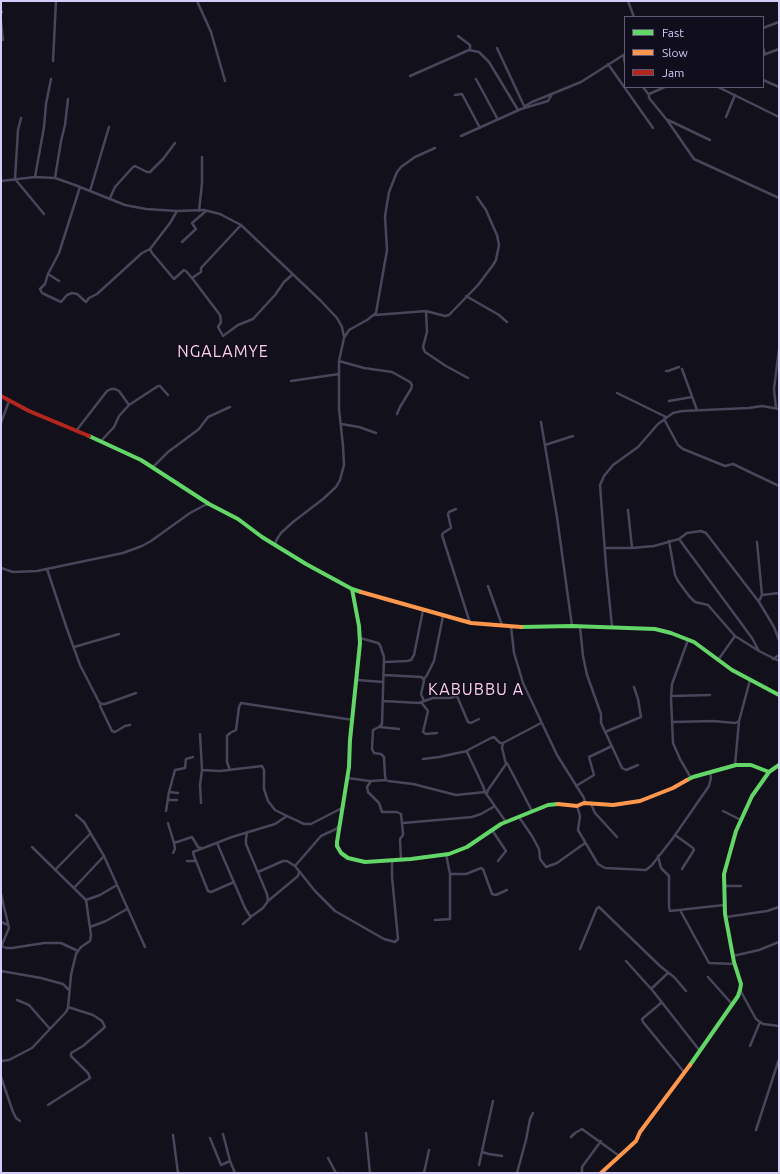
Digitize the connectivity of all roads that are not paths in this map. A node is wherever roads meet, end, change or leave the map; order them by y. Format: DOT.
graph roads {
  1 [pos="56,1"];
  2 [pos="197,1"];
  3 [pos="628,1"];
  4 [pos="634,16"];
  5 [pos="1,22"];
  6 [pos="779,22"];
  7 [pos="764,28"];
  8 [pos="458,36"];
  9 [pos="3,40"];
  10 [pos="497,48"];
  11 [pos="779,49"];
  12 [pos="470,50"];
  13 [pos="764,54"];
  14 [pos="624,55"];
  15 [pos="53,61"];
  16 [pos="608,64"];
  17 [pos="410,76"];
  18 [pos="51,78"];
  19 [pos="476,79"];
  20 [pos="764,80"];
  21 [pos="225,81"];
  22 [pos="624,87"];
  23 [pos="625,88"];
  24 [pos="644,88"];
  25 [pos="663,88"];
  26 [pos="720,88"];
  27 [pos="779,88"];
  28 [pos="455,95"];
  29 [pos="649,95"];
  30 [pos="735,95"];
  31 [pos="68,99"];
  32 [pos="525,108"];
  33 [pos="518,110"];
  34 [pos="779,116"];
  35 [pos="726,117"];
  36 [pos="21,118"];
  37 [pos="497,118"];
  38 [pos="667,120"];
  39 [pos="109,127"];
  40 [pos="480,128"];
  41 [pos="653,128"];
  42 [pos="461,136"];
  43 [pos="710,140"];
  44 [pos="175,143"];
  45 [pos="434,148"];
  46 [pos="202,157"];
  47 [pos="35,177"];
  48 [pos="55,178"];
  49 [pos="15,179"];
  50 [pos="1,181"];
  51 [pos="80,187"];
  52 [pos="90,191"];
  53 [pos="477,197"];
  54 [pos="110,198"];
  55 [pos="779,198"];
  56 [pos="177,211"];
  57 [pos="199,211"];
  58 [pos="206,211"];
  59 [pos="44,214"];
  60 [pos="241,225"];
  61 [pos="182,242"];
  62 [pos="150,249"];
  63 [pos="48,274"];
  64 [pos="293,274"];
  65 [pos="192,278"];
  66 [pos="59,281"];
  67 [pos="466,296"];
  68 [pos="426,311"];
  69 [pos="375,315"];
  70 [pos="507,322"];
  71 [pos="342,328"];
  72 [pos="349,330"];
  73 [pos="344,338"];
  74 [pos="779,349"];
  75 [pos="339,361"];
  76 [pos="666,371"];
  77 [pos="339,374"];
  78 [pos="468,378"];
  79 [pos="291,381"];
  80 [pos="617,393"];
  81 [pos="168,395"];
  82 [pos="1,396"];
  83 [pos="692,397"];
  84 [pos="9,401"];
  85 [pos="669,401"];
  86 [pos="129,405"];
  87 [pos="230,407"];
  88 [pos="778,409"];
  89 [pos="697,410"];
  90 [pos="397,414"];
  91 [pos="665,418"];
  92 [pos="541,422"];
  93 [pos="1,423"];
  94 [pos="340,424"];
  95 [pos="76,431"];
  96 [pos="376,433"];
  97 [pos="573,436"];
  98 [pos="101,441"];
  99 [pos="545,445"];
  100 [pos="153,467"];
  101 [pos="779,486"];
  102 [pos="209,504"];
  103 [pos="456,510"];
  104 [pos="628,510"];
  105 [pos="679,539"];
  106 [pos="669,541"];
  107 [pos="757,542"];
  108 [pos="275,544"];
  109 [pos="604,548"];
  110 [pos="632,548"];
  111 [pos="1,568"];
  112 [pos="47,569"];
  113 [pos="488,586"];
  114 [pos="352,589"];
  115 [pos="779,593"];
  116 [pos="762,594"];
  117 [pos="759,602"];
  118 [pos="423,610"];
  119 [pos="443,616"];
  120 [pos="470,623"];
  121 [pos="502,625"];
  122 [pos="510,626"];
  123 [pos="572,626"];
  124 [pos="580,627"];
  125 [pos="612,627"];
  126 [pos="120,634"];
  127 [pos="735,636"];
  128 [pos="360,638"];
  129 [pos="688,639"];
  130 [pos="779,640"];
  131 [pos="74,647"];
  132 [pos="759,651"];
  133 [pos="779,655"];
  134 [pos="773,659"];
  135 [pos="718,660"];
  136 [pos="779,661"];
  137 [pos="385,662"];
  138 [pos="384,675"];
  139 [pos="424,679"];
  140 [pos="357,680"];
  141 [pos="750,680"];
  142 [pos="384,682"];
  143 [pos="634,687"];
  144 [pos="136,693"];
  145 [pos="710,695"];
  146 [pos="779,695"];
  147 [pos="672,696"];
  148 [pos="383,701"];
  149 [pos="422,702"];
  150 [pos="101,704"];
  151 [pos="479,719"];
  152 [pos="353,720"];
  153 [pos="672,722"];
  154 [pos="542,723"];
  155 [pos="737,724"];
  156 [pos="130,725"];
  157 [pos="379,727"];
  158 [pos="399,729"];
  159 [pos="605,732"];
  160 [pos="437,733"];
  161 [pos="200,734"];
  162 [pos="499,742"];
  163 [pos="503,743"];
  164 [pos="612,746"];
  165 [pos="502,748"];
  166 [pos="467,750"];
  167 [pos="193,757"];
  168 [pos="423,759"];
  169 [pos="507,763"];
  170 [pos="638,765"];
  171 [pos="735,765"];
  172 [pos="779,765"];
  173 [pos="202,770"];
  174 [pos="230,770"];
  175 [pos="710,772"];
  176 [pos="769,772"];
  177 [pos="347,778"];
  178 [pos="691,778"];
  179 [pos="386,780"];
  180 [pos="371,781"];
  181 [pos="576,786"];
  182 [pos="486,791"];
  183 [pos="169,792"];
  184 [pos="178,793"];
  185 [pos="168,800"];
  186 [pos="177,800"];
  187 [pos="201,803"];
  188 [pos="584,803"];
  189 [pos="591,804"];
  190 [pos="495,806"];
  191 [pos="577,806"];
  192 [pos="342,808"];
  193 [pos="166,811"];
  194 [pos="532,811"];
  195 [pos="723,812"];
  196 [pos="76,815"];
  197 [pos="287,816"];
  198 [pos="518,817"];
  199 [pos="741,820"];
  200 [pos="506,822"];
  201 [pos="168,823"];
  202 [pos="403,823"];
  203 [pos="340,825"];
  204 [pos="492,829"];
  205 [pos="247,832"];
  206 [pos="90,834"];
  207 [pos="675,835"];
  208 [pos="617,837"];
  209 [pos="217,842"];
  210 [pos="174,843"];
  211 [pos="585,843"];
  212 [pos="32,847"];
  213 [pos="201,848"];
  214 [pos="173,853"];
  215 [pos="446,854"];
  216 [pos="104,856"];
  217 [pos="658,856"];
  218 [pos="392,860"];
  219 [pos="401,860"];
  220 [pos="187,861"];
  221 [pos="195,861"];
  222 [pos="498,861"];
  223 [pos="295,866"];
  224 [pos="682,869"];
  225 [pos="55,870"];
  226 [pos="258,872"];
  227 [pos="298,872"];
  228 [pos="450,874"];
  229 [pos="234,882"];
  230 [pos="117,886"];
  231 [pos="724,886"];
  232 [pos="741,886"];
  233 [pos="74,888"];
  234 [pos="507,890"];
  235 [pos="1,894"];
  236 [pos="86,900"];
  237 [pos="268,901"];
  238 [pos="724,905"];
  239 [pos="779,907"];
  240 [pos="127,909"];
  241 [pos="680,910"];
  242 [pos="251,917"];
  243 [pos="726,917"];
  244 [pos="434,920"];
  245 [pos="1,922"];
  246 [pos="243,924"];
  247 [pos="8,925"];
  248 [pos="90,927"];
  249 [pos="779,942"];
  250 [pos="1,946"];
  251 [pos="145,947"];
  252 [pos="580,949"];
  253 [pos="78,950"];
  254 [pos="733,956"];
  255 [pos="626,961"];
  256 [pos="735,964"];
  257 [pos="1,971"];
  258 [pos="668,973"];
  259 [pos="708,977"];
  260 [pos="651,989"];
  261 [pos="70,990"];
  262 [pos="740,990"];
  263 [pos="686,991"];
  264 [pos="17,1000"];
  265 [pos="661,1003"];
  266 [pos="732,1004"];
  267 [pos="68,1007"];
  268 [pos="760,1022"];
  269 [pos="779,1026"];
  270 [pos="50,1029"];
  271 [pos="750,1046"];
  272 [pos="700,1051"];
  273 [pos="779,1059"];
  274 [pos="1,1061"];
  275 [pos="684,1072"];
  276 [pos="1,1077"];
  277 [pos="493,1101"];
  278 [pos="48,1105"];
  279 [pos="533,1113"];
  280 [pos="20,1121"];
  281 [pos="756,1130"];
  282 [pos="366,1133"];
  283 [pos="223,1134"];
  284 [pos="173,1135"];
  285 [pos="571,1137"];
  286 [pos="210,1138"];
  287 [pos="601,1141"];
  288 [pos="429,1150"];
  289 [pos="482,1152"];
  290 [pos="618,1155"];
  291 [pos="502,1156"];
  292 [pos="328,1158"];
  293 [pos="230,1161"];
  294 [pos="479,1165"];
  295 [pos="178,1173"];
  296 [pos="235,1173"];
  297 [pos="336,1173"];
  298 [pos="370,1173"];
  299 [pos="424,1173"];
  300 [pos="517,1173"];
  301 [pos="582,1173"];
  302 [pos="601,1173"];
  1 -- 15 [label="street"];
  2 -- 21 [label="street"];
  3 -- 4 [label="street"];
  5 -- 9 [label="street"];
  6 -- 7 [label="street"];
  8 -- 12 [label="street"];
  10 -- 32 [label="street"];
  11 -- 13 [label="street"];
  12 -- 17 [label="street"];
  12 -- 33 [label="street"];
  14 -- 16 [label="street"];
  16 -- 22 [label="street"];
  16 -- 32 [label="street"];
  18 -- 47 [label="street"];
  19 -- 37 [label="street"];
  20 -- 27 [label="street"];
  23 -- 41 [label="street"];
  24 -- 29 [label="street"];
  25 -- 29 [label="street"];
  26 -- 30 [label="street"];
  28 -- 40 [label="street"];
  29 -- 38 [label="street"];
  30 -- 34 [label="street"];
  30 -- 35 [label="street"];
  31 -- 48 [label="street"];
  32 -- 33 [label="street"];
  33 -- 40 [label="street"];
  36 -- 49 [label="street"];
  38 -- 43 [label="street"];
  38 -- 55 [label="street"];
  39 -- 52 [label="street"];
  40 -- 42 [label="street"];
  44 -- 54 [label="street"];
  45 -- 69 [label="street"];
  46 -- 57 [label="street"];
  47 -- 48 [label="street"];
  47 -- 49 [label="street"];
  48 -- 51 [label="street"];
  49 -- 50 [label="street"];
  49 -- 59 [label="street"];
  51 -- 52 [label="street"];
  51 -- 63 [label="street"];
  52 -- 54 [label="street"];
  53 -- 67 [label="street"];
  54 -- 56 [label="street"];
  56 -- 57 [label="street"];
  56 -- 62 [label="street"];
  57 -- 58 [label="street"];
  58 -- 60 [label="street"];
  58 -- 61 [label="street"];
  60 -- 64 [label="street"];
  60 -- 65 [label="street"];
  62 -- 63 [label="street"];
  62 -- 65 [label="street"];
  63 -- 66 [label="street"];
  64 -- 65 [label="street"];
  64 -- 71 [label="street"];
  67 -- 68 [label="street"];
  67 -- 70 [label="street"];
  68 -- 69 [label="street"];
  68 -- 78 [label="street"];
  69 -- 72 [label="street"];
  71 -- 72 [label="street"];
  71 -- 73 [label="street"];
  72 -- 73 [label="street"];
  73 -- 75 [label="street"];
  74 -- 88 [label="street"];
  75 -- 77 [label="street"];
  75 -- 90 [label="street"];
  76 -- 83 [label="street"];
  77 -- 79 [label="street"];
  77 -- 94 [label="street"];
  80 -- 91 [label="street"];
  81 -- 86 [label="street"];
  82 -- 84 [label="street"];
  83 -- 85 [label="street"];
  83 -- 89 [label="street"];
  84 -- 93 [label="street"];
  84 -- 95 [label="street"];
  86 -- 95 [label="street"];
  86 -- 98 [label="street"];
  87 -- 100 [label="street"];
  88 -- 89 [label="street"];
  89 -- 91 [label="street"];
  91 -- 101 [label="street"];
  91 -- 109 [label="street"];
  92 -- 99 [label="street"];
  94 -- 96 [label="street"];
  94 -- 108 [label="street"];
  95 -- 98 [label="street"];
  97 -- 99 [label="street"];
  98 -- 100 [label="street"];
  99 -- 123 [label="street"];
  100 -- 102 [label="street"];
  102 -- 108 [label="street"];
  102 -- 112 [label="street"];
  103 -- 120 [label="street"];
  104 -- 110 [label="street"];
  105 -- 106 [label="street"];
  105 -- 117 [label="street"];
  105 -- 132 [label="street"];
  106 -- 110 [label="street"];
  106 -- 127 [label="street"];
  107 -- 116 [label="street"];
  108 -- 114 [label="street"];
  109 -- 110 [label="street"];
  109 -- 125 [label="street"];
  111 -- 112 [label="street"];
  112 -- 131 [label="street"];
  113 -- 121 [label="street"];
  114 -- 118 [label="street"];
  114 -- 128 [label="street"];
  115 -- 116 [label="street"];
  116 -- 117 [label="street"];
  117 -- 130 [label="street"];
  118 -- 119 [label="street"];
  118 -- 137 [label="street"];
  119 -- 120 [label="street"];
  119 -- 139 [label="street"];
  120 -- 121 [label="street"];
  121 -- 122 [label="street"];
  122 -- 123 [label="street"];
  122 -- 154 [label="street"];
  123 -- 124 [label="street"];
  124 -- 125 [label="street"];
  124 -- 159 [label="street"];
  125 -- 129 [label="street"];
  126 -- 131 [label="street"];
  127 -- 132 [label="street"];
  127 -- 135 [label="street"];
  128 -- 137 [label="street"];
  128 -- 140 [label="street"];
  129 -- 135 [label="street"];
  129 -- 147 [label="street"];
  131 -- 150 [label="street"];
  132 -- 134 [label="street"];
  133 -- 134 [label="street"];
  134 -- 136 [label="street"];
  135 -- 141 [label="street"];
  137 -- 138 [label="street"];
  138 -- 139 [label="street"];
  138 -- 142 [label="street"];
  139 -- 149 [label="street"];
  140 -- 142 [label="street"];
  140 -- 152 [label="street"];
  141 -- 146 [label="street"];
  141 -- 155 [label="street"];
  142 -- 148 [label="street"];
  143 -- 159 [label="street"];
  144 -- 150 [label="street"];
  145 -- 147 [label="street"];
  147 -- 153 [label="street"];
  148 -- 149 [label="street"];
  148 -- 157 [label="street"];
  149 -- 151 [label="street"];
  149 -- 160 [label="street"];
  150 -- 156 [label="street"];
  152 -- 174 [label="street"];
  152 -- 177 [label="street"];
  153 -- 155 [label="street"];
  153 -- 178 [label="street"];
  154 -- 163 [label="street"];
  154 -- 181 [label="street"];
  155 -- 171 [label="street"];
  157 -- 158 [label="street"];
  157 -- 179 [label="street"];
  159 -- 164 [label="street"];
  161 -- 173 [label="street"];
  162 -- 163 [label="street"];
  162 -- 165 [label="street"];
  162 -- 166 [label="street"];
  163 -- 165 [label="street"];
  164 -- 170 [label="street"];
  164 -- 181 [label="street"];
  165 -- 169 [label="street"];
  166 -- 168 [label="street"];
  166 -- 182 [label="street"];
  167 -- 183 [label="street"];
  169 -- 182 [label="street"];
  169 -- 194 [label="street"];
  171 -- 175 [label="street"];
  171 -- 176 [label="street"];
  172 -- 176 [label="street"];
  173 -- 174 [label="street"];
  173 -- 187 [label="street"];
  174 -- 197 [label="street"];
  175 -- 178 [label="street"];
  175 -- 207 [label="street"];
  176 -- 199 [label="street"];
  177 -- 180 [label="street"];
  177 -- 192 [label="street"];
  178 -- 189 [label="street"];
  179 -- 180 [label="street"];
  179 -- 182 [label="street"];
  180 -- 202 [label="street"];
  181 -- 188 [label="street"];
  182 -- 190 [label="street"];
  183 -- 184 [label="street"];
  183 -- 185 [label="street"];
  185 -- 186 [label="street"];
  185 -- 193 [label="street"];
  188 -- 189 [label="street"];
  188 -- 191 [label="street"];
  189 -- 208 [label="street"];
  190 -- 200 [label="street"];
  190 -- 202 [label="street"];
  191 -- 194 [label="street"];
  191 -- 211 [label="street"];
  192 -- 197 [label="street"];
  192 -- 203 [label="street"];
  194 -- 198 [label="street"];
  195 -- 199 [label="street"];
  196 -- 206 [label="street"];
  197 -- 205 [label="street"];
  198 -- 200 [label="street"];
  198 -- 211 [label="street"];
  199 -- 231 [label="street"];
  200 -- 204 [label="street"];
  201 -- 210 [label="street"];
  202 -- 219 [label="street"];
  203 -- 218 [label="street"];
  203 -- 223 [label="street"];
  204 -- 215 [label="street"];
  204 -- 222 [label="street"];
  205 -- 209 [label="street"];
  205 -- 226 [label="street"];
  206 -- 216 [label="street"];
  206 -- 225 [label="street"];
  207 -- 217 [label="street"];
  207 -- 224 [label="street"];
  209 -- 213 [label="street"];
  209 -- 229 [label="street"];
  210 -- 213 [label="street"];
  210 -- 214 [label="street"];
  211 -- 217 [label="street"];
  212 -- 225 [label="street"];
  213 -- 221 [label="street"];
  215 -- 219 [label="street"];
  215 -- 228 [label="street"];
  216 -- 230 [label="street"];
  216 -- 233 [label="street"];
  217 -- 241 [label="street"];
  218 -- 219 [label="street"];
  218 -- 227 [label="street"];
  220 -- 221 [label="street"];
  221 -- 229 [label="street"];
  223 -- 226 [label="street"];
  223 -- 227 [label="street"];
  225 -- 233 [label="street"];
  226 -- 237 [label="street"];
  227 -- 237 [label="street"];
  228 -- 234 [label="street"];
  228 -- 244 [label="street"];
  229 -- 242 [label="street"];
  230 -- 236 [label="street"];
  230 -- 240 [label="street"];
  231 -- 232 [label="street"];
  231 -- 238 [label="street"];
  233 -- 236 [label="street"];
  235 -- 247 [label="street"];
  236 -- 248 [label="street"];
  237 -- 242 [label="street"];
  238 -- 241 [label="street"];
  238 -- 243 [label="street"];
  239 -- 243 [label="street"];
  240 -- 248 [label="street"];
  240 -- 251 [label="street"];
  241 -- 256 [label="street"];
  242 -- 246 [label="street"];
  243 -- 254 [label="street"];
  245 -- 247 [label="street"];
  247 -- 250 [label="street"];
  248 -- 253 [label="street"];
  249 -- 254 [label="street"];
  250 -- 253 [label="street"];
  252 -- 258 [label="street"];
  253 -- 261 [label="street"];
  254 -- 256 [label="street"];
  255 -- 260 [label="street"];
  256 -- 262 [label="street"];
  257 -- 261 [label="street"];
  258 -- 260 [label="street"];
  258 -- 263 [label="street"];
  259 -- 266 [label="street"];
  260 -- 265 [label="street"];
  261 -- 267 [label="street"];
  262 -- 266 [label="street"];
  262 -- 268 [label="street"];
  264 -- 270 [label="street"];
  265 -- 272 [label="street"];
  265 -- 275 [label="street"];
  266 -- 272 [label="street"];
  267 -- 270 [label="street"];
  267 -- 278 [label="street"];
  268 -- 269 [label="street"];
  268 -- 271 [label="street"];
  270 -- 274 [label="street"];
  272 -- 275 [label="street"];
  273 -- 281 [label="street"];
  275 -- 302 [label="street"];
  276 -- 280 [label="street"];
  277 -- 289 [label="street"];
  279 -- 300 [label="street"];
  282 -- 298 [label="street"];
  283 -- 293 [label="street"];
  284 -- 295 [label="street"];
  285 -- 287 [label="street"];
  286 -- 293 [label="street"];
  287 -- 290 [label="street"];
  287 -- 301 [label="street"];
  288 -- 299 [label="street"];
  289 -- 291 [label="street"];
  289 -- 294 [label="street"];
  292 -- 297 [label="street"];
  293 -- 296 [label="street"];
}
